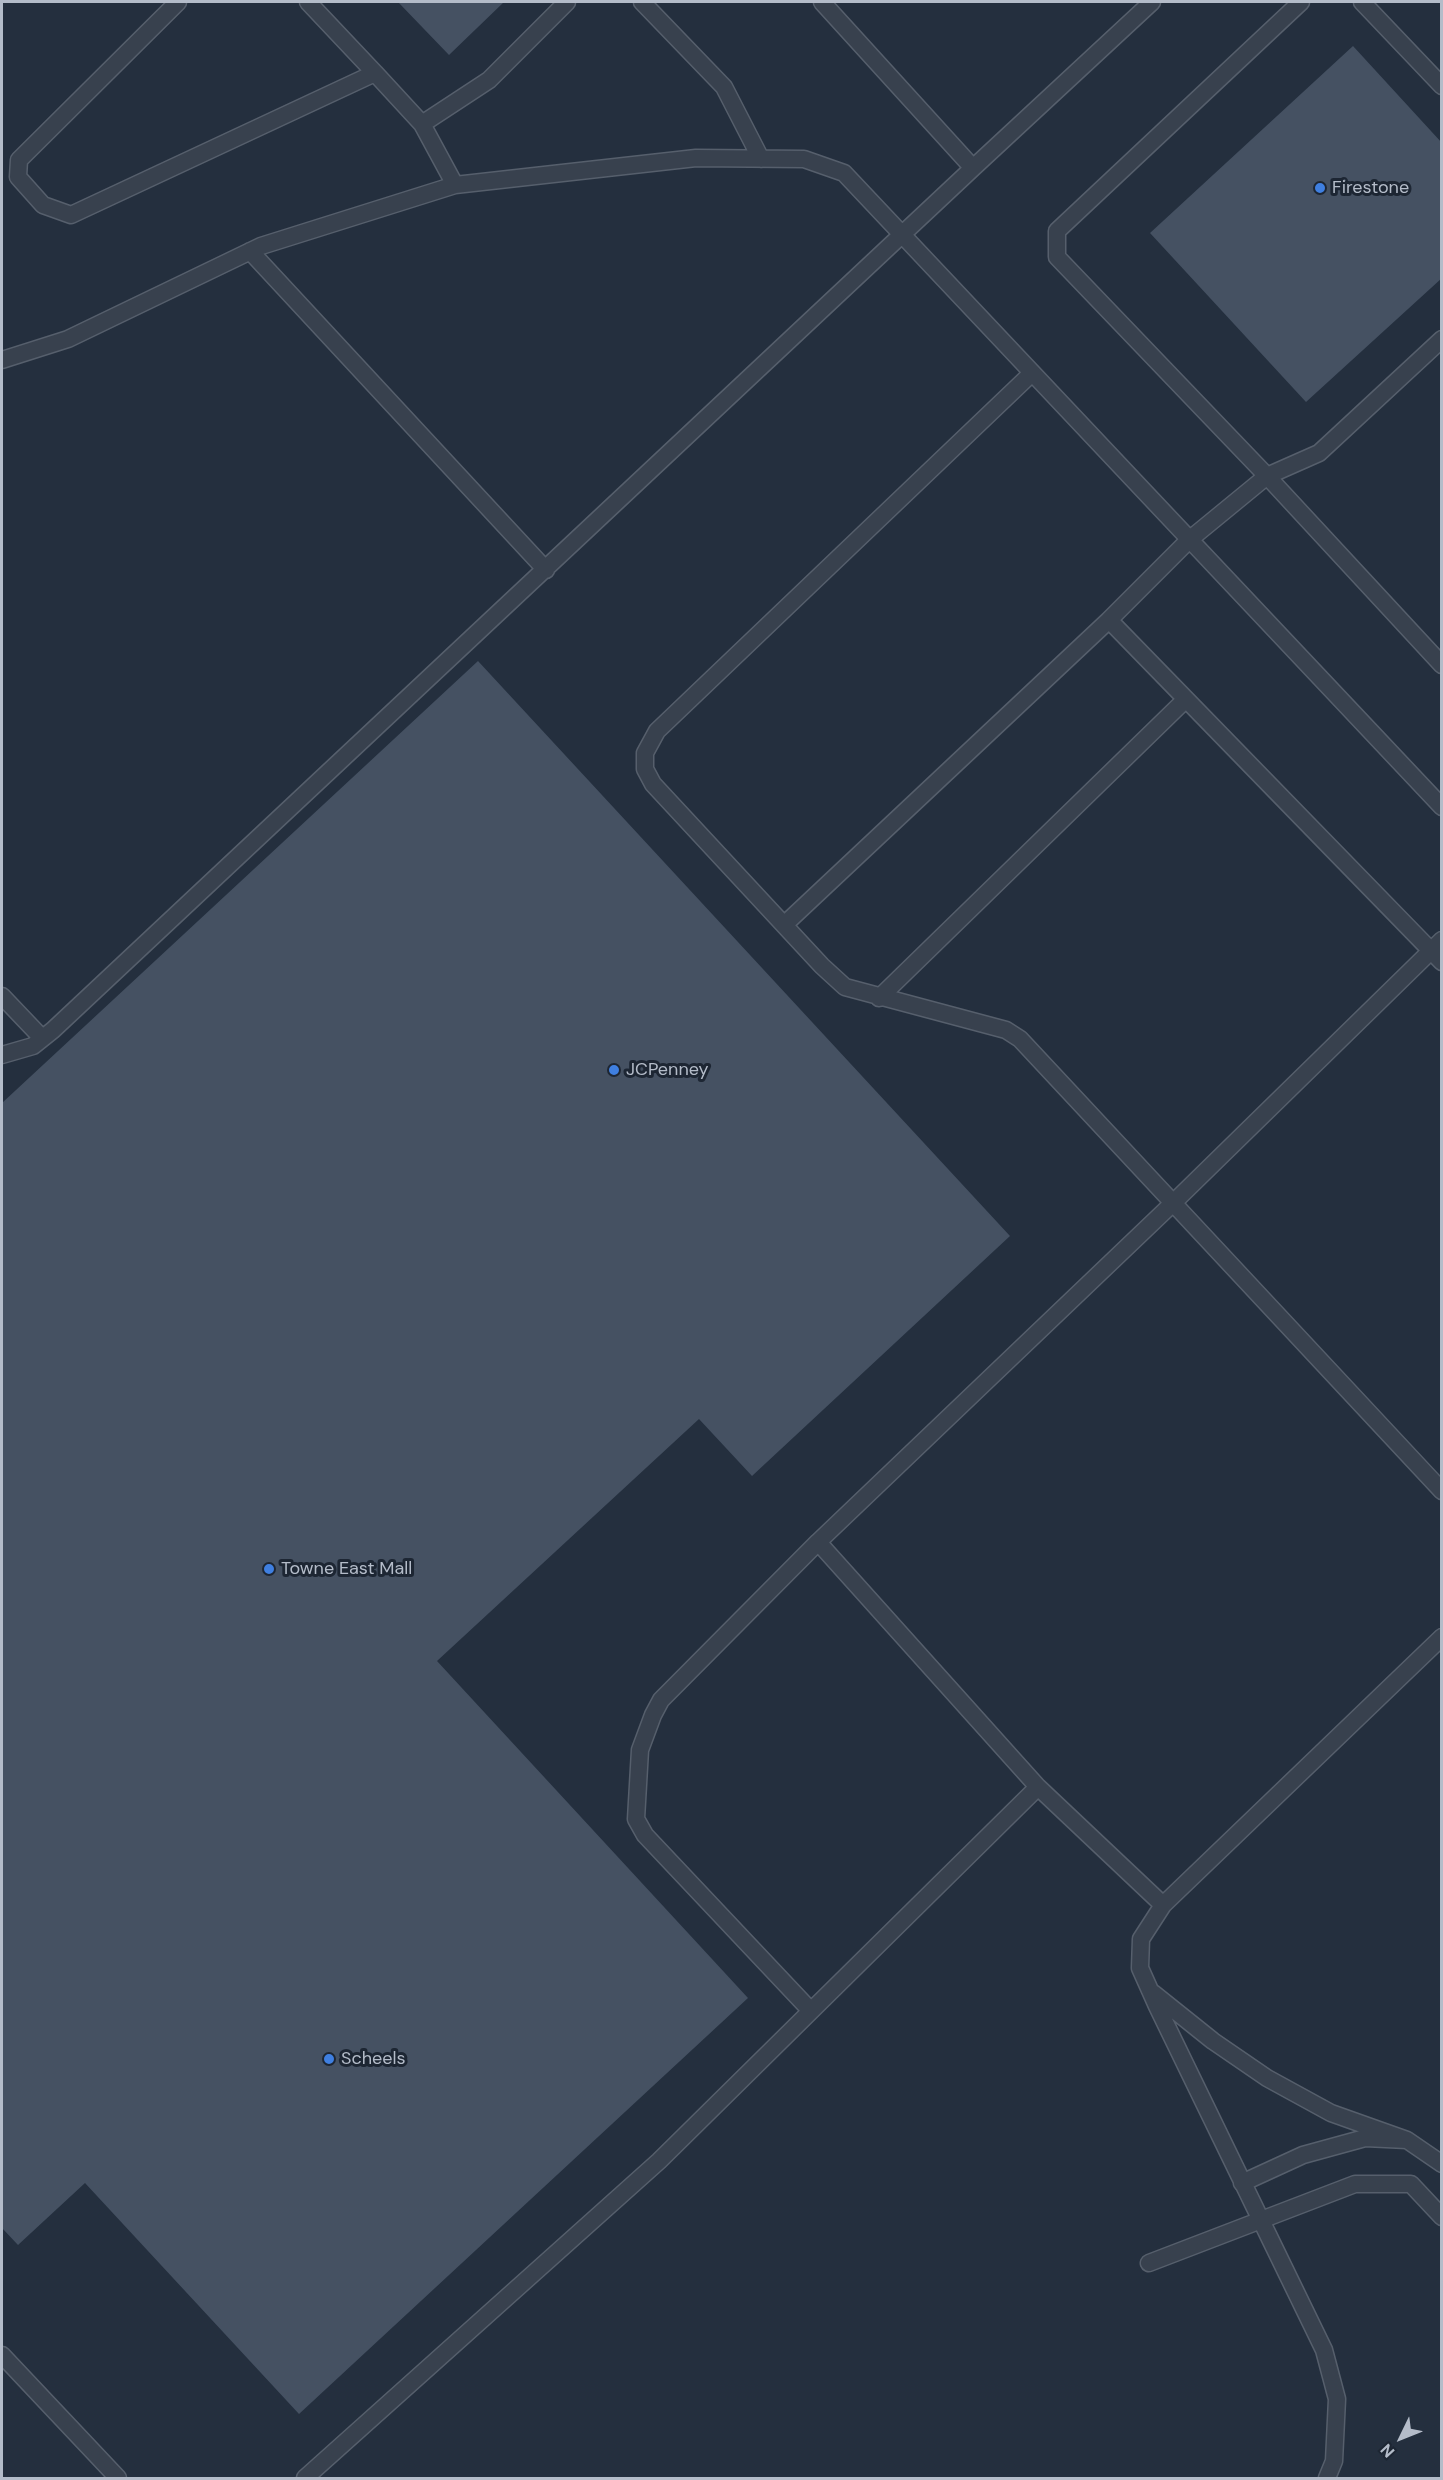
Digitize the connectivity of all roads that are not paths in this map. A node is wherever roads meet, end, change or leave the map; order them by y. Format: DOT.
graph roads {
  1 [pos="178,2"];
  2 [pos="308,2"];
  3 [pos="567,2"];
  4 [pos="642,2"];
  5 [pos="822,2"];
  6 [pos="1152,2"];
  7 [pos="1301,2"];
  8 [pos="1362,2"];
  9 [pos="375,73"];
  10 [pos="1442,86"];
  11 [pos="422,124"];
  12 [pos="760,159"];
  13 [pos="973,168"];
  14 [pos="455,185"];
  15 [pos="901,234"];
  16 [pos="250,251"];
  17 [pos="1442,339"];
  18 [pos="7,355"];
  19 [pos="1032,373"];
  20 [pos="1267,476"];
  21 [pos="1189,540"];
  22 [pos="546,570"];
  23 [pos="1109,620"];
  24 [pos="1442,665"];
  25 [pos="1185,700"];
  26 [pos="1442,807"];
  27 [pos="784,925"];
  28 [pos="1438,951"];
  29 [pos="2,996"];
  30 [pos="879,998"];
  31 [pos="42,1038"];
  32 [pos="2,1055"];
  33 [pos="1172,1204"];
  34 [pos="1442,1491"];
  35 [pos="818,1542"];
  36 [pos="1442,1638"];
  37 [pos="1038,1787"];
  38 [pos="1163,1905"];
  39 [pos="1151,1991"];
  40 [pos="811,2011"];
  41 [pos="1407,2140"];
  42 [pos="1442,2164"];
  43 [pos="1242,2182"];
  44 [pos="1442,2217"];
  45 [pos="1261,2221"];
  46 [pos="1149,2263"];
  47 [pos="2,2355"];
  48 [pos="118,2478"];
  49 [pos="305,2478"];
  50 [pos="1328,2478"];
  1 -- 9 [label="lane"];
  2 -- 9 [label="lane"];
  3 -- 11 [label="lane"];
  4 -- 12 [label="lane"];
  5 -- 13 [label="lane"];
  6 -- 13 [label="lane"];
  7 -- 20 [label="lane"];
  8 -- 10 [label="lane"];
  9 -- 11 [label="lane"];
  11 -- 14 [label="lane"];
  12 -- 14 [label="lane"];
  12 -- 15 [label="lane"];
  13 -- 15 [label="lane"];
  14 -- 16 [label="lane"];
  15 -- 19 [label="lane"];
  15 -- 22 [label="lane"];
  16 -- 18 [label="lane"];
  16 -- 22 [label="lane"];
  17 -- 20 [label="lane"];
  19 -- 21 [label="lane"];
  19 -- 27 [label="lane"];
  20 -- 21 [label="lane"];
  20 -- 24 [label="lane"];
  21 -- 23 [label="lane"];
  21 -- 26 [label="lane"];
  22 -- 31 [label="lane"];
  23 -- 25 [label="lane"];
  23 -- 27 [label="lane"];
  25 -- 28 [label="lane"];
  25 -- 30 [label="lane"];
  27 -- 30 [label="lane"];
  28 -- 33 [label="lane"];
  29 -- 31 [label="lane"];
  30 -- 33 [label="lane"];
  31 -- 32 [label="lane"];
  33 -- 34 [label="lane"];
  33 -- 35 [label="lane"];
  35 -- 37 [label="lane"];
  35 -- 40 [label="lane"];
  36 -- 38 [label="lane"];
  37 -- 38 [label="lane"];
  37 -- 40 [label="lane"];
  38 -- 39 [label="lane"];
  39 -- 41 [label="lane"];
  39 -- 43 [label="lane"];
  40 -- 49 [label="lane"];
  41 -- 42 [label="lane"];
  41 -- 43 [label="lane"];
  43 -- 45 [label="lane"];
  44 -- 45 [label="lane"];
  45 -- 46 [label="lane"];
  45 -- 50 [label="lane"];
  47 -- 48 [label="lane"];
}
